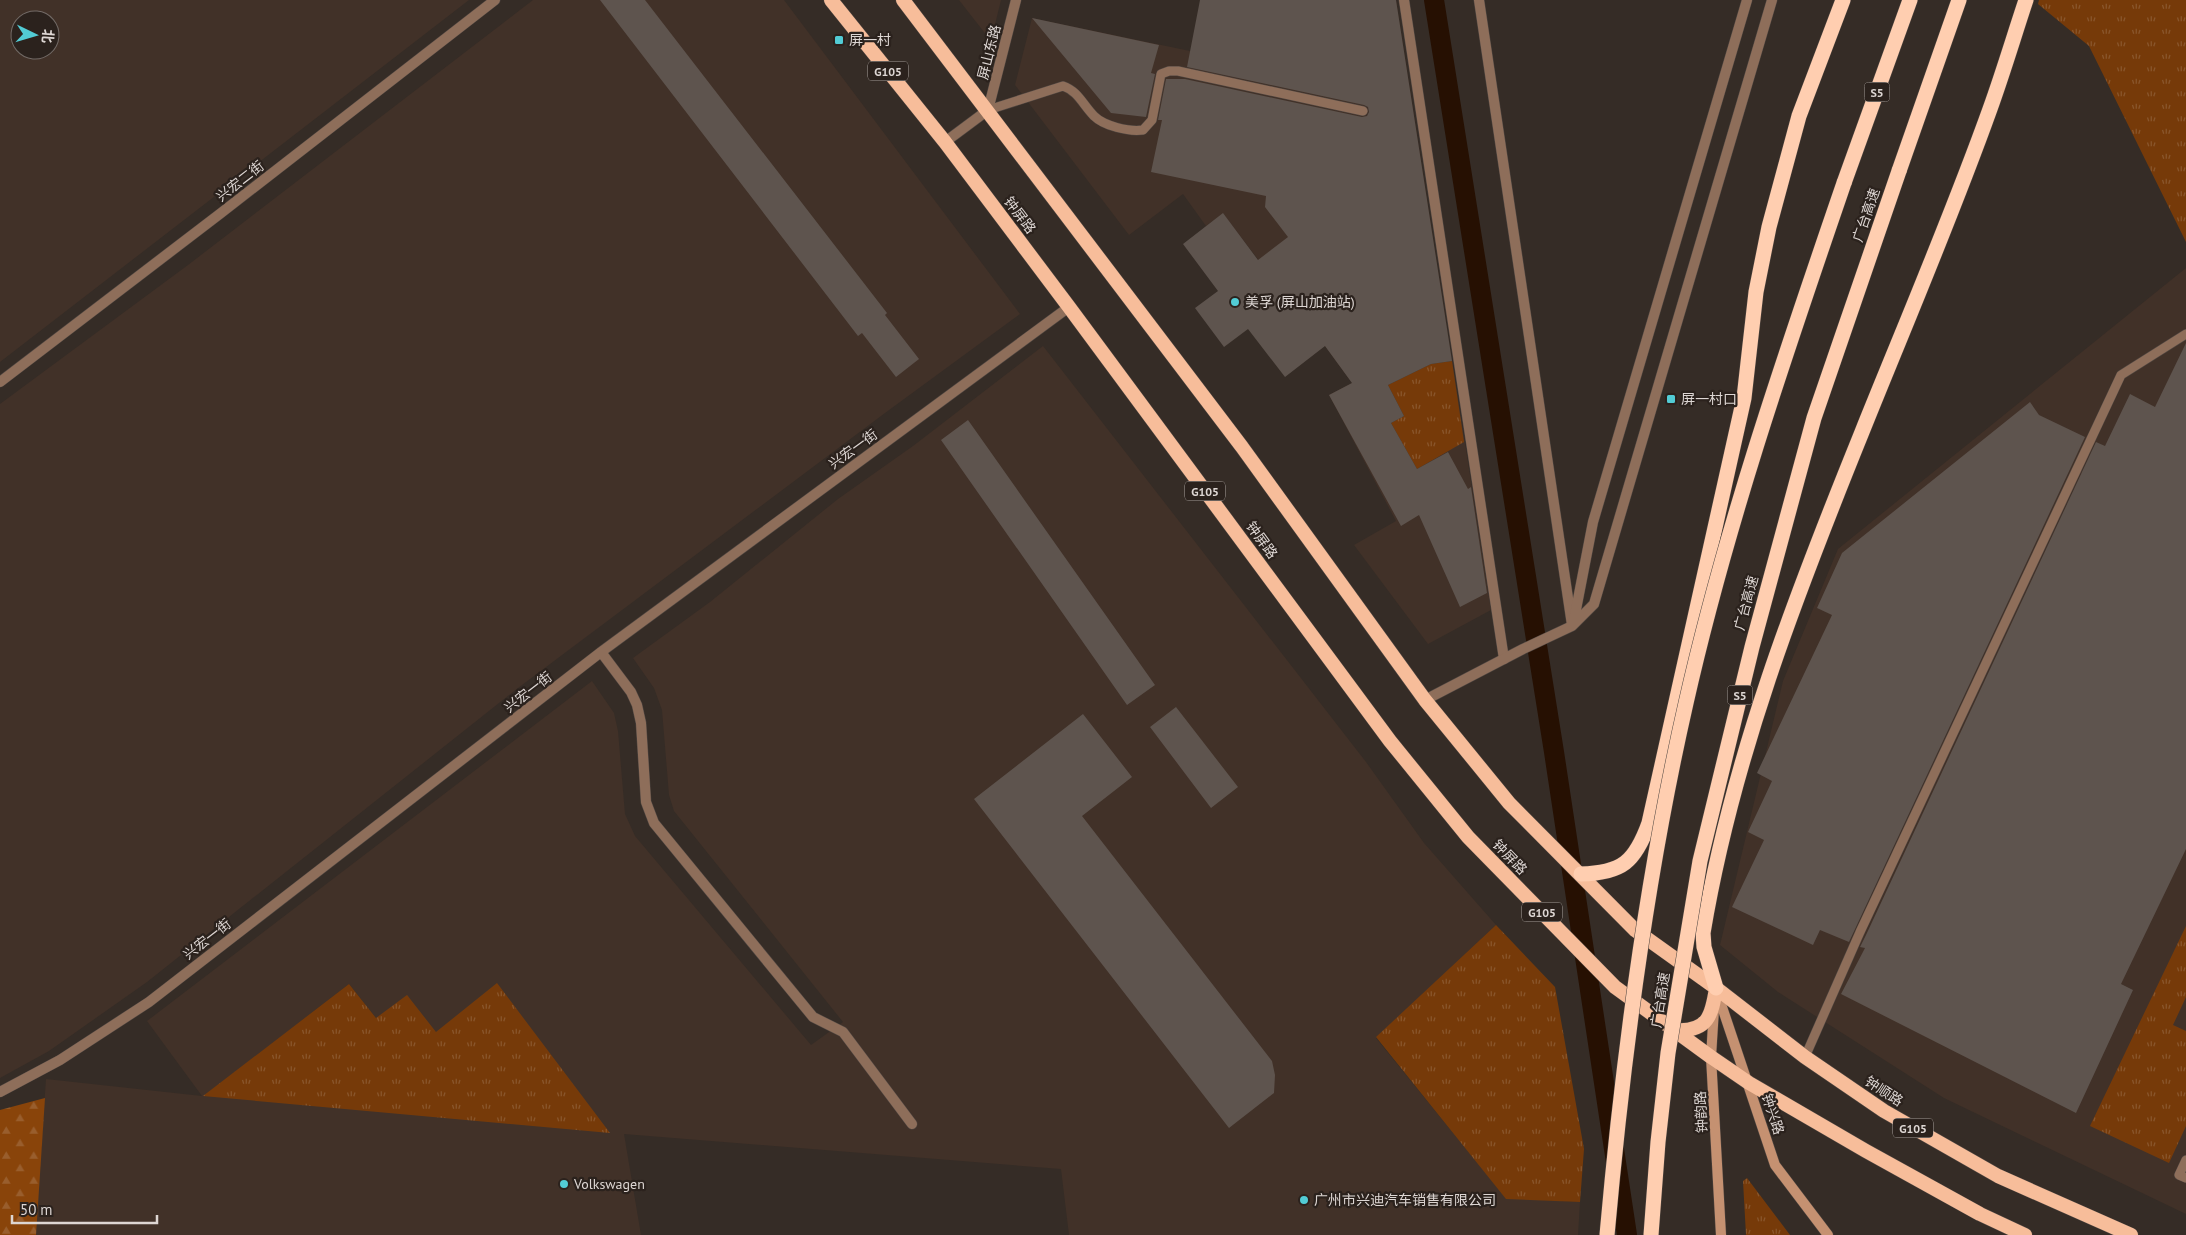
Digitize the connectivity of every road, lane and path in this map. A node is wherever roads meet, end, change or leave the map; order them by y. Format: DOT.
graph roads {
  1 [pos="495,0"];
  2 [pos="832,0"];
  3 [pos="903,0"];
  4 [pos="1016,0"];
  5 [pos="1404,0"];
  6 [pos="1478,0"];
  7 [pos="1747,0"];
  8 [pos="1772,0"];
  9 [pos="1843,0"];
  10 [pos="1910,0"];
  11 [pos="1959,0"];
  12 [pos="2026,0"];
  13 [pos="988,110"];
  14 [pos="1363,111"];
  15 [pos="945,142"];
  16 [pos="1069,307"];
  17 [pos="2186,334"];
  18 [pos="0,382"];
  19 [pos="1572,626"];
  20 [pos="601,652"];
  21 [pos="1504,658"];
  22 [pos="1425,700"];
  23 [pos="1581,874"];
  24 [pos="1716,988"];
  25 [pos="1676,1030"];
  26 [pos="1711,1057"];
  27 [pos="1805,1057"];
  28 [pos="1749,1083"];
  29 [pos="0,1092"];
  30 [pos="912,1124"];
  31 [pos="2186,1160"];
  32 [pos="2186,1178"];
  33 [pos="1607,1235"];
  34 [pos="1651,1235"];
  35 [pos="1721,1235"];
  36 [pos="1828,1235"];
  37 [pos="2024,1235"];
  38 [pos="2131,1235"];
  1 -- 18 [label="street, 兴宏二街"];
  2 -- 15 [label="highway, 钟屏路 / G105"];
  3 -- 13 [label="highway, G105"];
  4 -- 13 [label="street, 屏山东路"];
  5 -- 21 [label="street"];
  6 -- 19 [label="street"];
  7 -- 19 [label="street"];
  8 -- 19 [label="street"];
  9 -- 23 [label="highway"];
  10 -- 33 [label="highway, 广台高速 / S5, bridge"];
  11 -- 34 [label="highway, 广台高速 / S5, bridge"];
  12 -- 24 [label="highway"];
  13 -- 14 [label="lane"];
  13 -- 15 [label="street"];
  13 -- 22 [label="highway, G105"];
  15 -- 16 [label="highway, 钟屏路 / G105"];
  16 -- 20 [label="street, 兴宏一街"];
  16 -- 25 [label="highway, 钟屏路 / G105"];
  17 -- 27 [label="lane"];
  19 -- 21 [label="street"];
  20 -- 29 [label="street, 兴宏一街"];
  20 -- 30 [label="street"];
  21 -- 22 [label="street"];
  22 -- 23 [label="highway, G105"];
  23 -- 24 [label="highway, G105"];
  24 -- 25 [label="highway"];
  24 -- 26 [label="main road, 钟韵路"];
  24 -- 27 [label="highway, 钟顺路 / G105"];
  24 -- 28 [label="main road, 钟兴路"];
  25 -- 26 [label="highway, 钟屏路 / G105"];
  26 -- 28 [label="highway, G105"];
  26 -- 35 [label="main road, 钟韵路"];
  27 -- 38 [label="highway, 钟顺路 / G105"];
  28 -- 36 [label="main road, 钟兴路"];
  28 -- 37 [label="highway, G105"];
  31 -- 32 [label="lane"];
}
